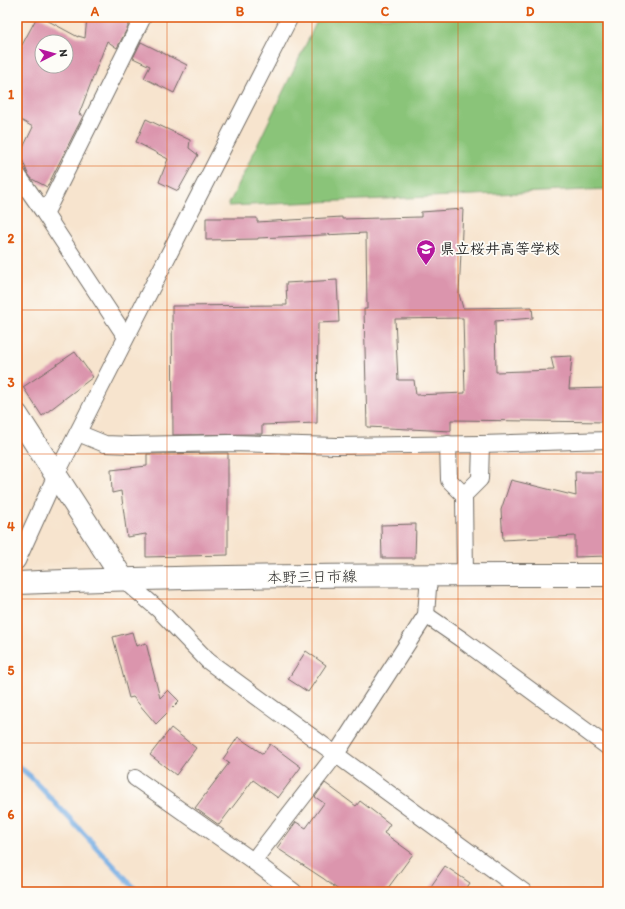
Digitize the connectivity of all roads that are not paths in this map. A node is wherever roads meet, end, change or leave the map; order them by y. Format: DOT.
graph roads {
  1 [pos="143,17"];
  2 [pos="290,17"];
  3 [pos="17,174"];
  4 [pos="45,214"];
  5 [pos="126,337"];
  6 [pos="17,415"];
  7 [pos="78,433"];
  8 [pos="608,440"];
  9 [pos="448,444"];
  10 [pos="481,444"];
  11 [pos="56,475"];
  12 [pos="464,495"];
  13 [pos="17,561"];
  14 [pos="429,575"];
  15 [pos="465,575"];
  16 [pos="608,575"];
  17 [pos="123,579"];
  18 [pos="17,583"];
  19 [pos="426,615"];
  20 [pos="608,747"];
  21 [pos="336,754"];
  22 [pos="135,778"];
  23 [pos="253,861"];
  24 [pos="503,886"];
  25 [pos="294,892"];
  26 [pos="524,892"];
  1 -- 4 [label="street"];
  2 -- 5 [label="street"];
  3 -- 4 [label="street"];
  4 -- 5 [label="street"];
  5 -- 7 [label="street"];
  6 -- 11 [label="main road"];
  7 -- 9 [label="street"];
  7 -- 11 [label="street"];
  8 -- 10 [label="street"];
  9 -- 10 [label="street"];
  9 -- 12 [label="street"];
  10 -- 12 [label="street"];
  11 -- 13 [label="street"];
  11 -- 17 [label="main road"];
  12 -- 15 [label="street"];
  14 -- 15 [label="main road, 本野三日市線"];
  14 -- 17 [label="main road, 本野三日市線"];
  14 -- 19 [label="street"];
  15 -- 16 [label="main road, 本野三日市線"];
  17 -- 18 [label="main road, 本野三日市線"];
  17 -- 21 [label="street"];
  19 -- 20 [label="street"];
  19 -- 21 [label="street"];
  21 -- 23 [label="street"];
  21 -- 24 [label="street"];
  22 -- 23 [label="street"];
  23 -- 25 [label="street"];
  24 -- 26 [label="street"];
}
